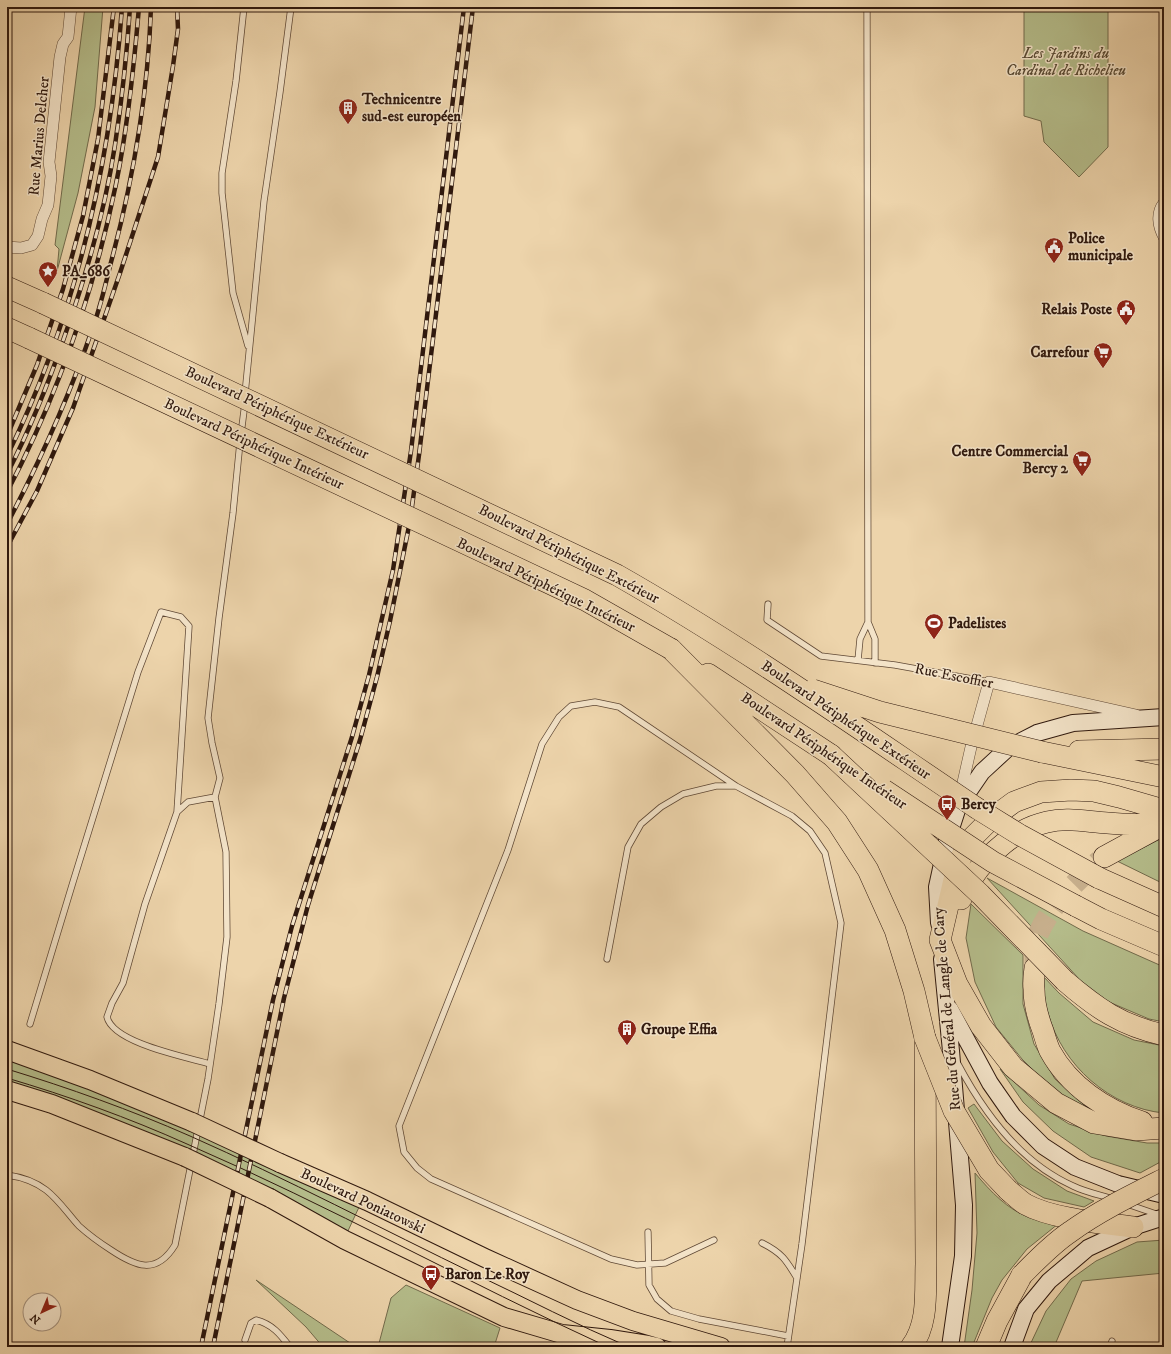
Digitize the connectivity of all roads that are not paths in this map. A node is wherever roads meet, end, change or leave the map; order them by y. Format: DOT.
graph roads {
  1 [pos="71,7"];
  2 [pos="244,7"];
  3 [pos="291,7"];
  4 [pos="867,7"];
  5 [pos="1164,203"];
  6 [pos="1164,237"];
  7 [pos="9,248"];
  8 [pos="7,287"];
  9 [pos="7,328"];
  10 [pos="249,348"];
  11 [pos="768,604"];
  12 [pos="868,622"];
  13 [pos="671,649"];
  14 [pos="858,660"];
  15 [pos="875,663"];
  16 [pos="788,682"];
  17 [pos="989,682"];
  18 [pos="1148,718"];
  19 [pos="1164,718"];
  20 [pos="1164,723"];
  21 [pos="1164,749"];
  22 [pos="1042,752"];
  23 [pos="831,755"];
  24 [pos="1164,777"];
  25 [pos="736,786"];
  26 [pos="215,797"];
  27 [pos="958,807"];
  28 [pos="177,812"];
  29 [pos="1163,817"];
  30 [pos="1104,857"];
  31 [pos="1164,907"];
  32 [pos="940,940"];
  33 [pos="1164,946"];
  34 [pos="607,959"];
  35 [pos="1035,968"];
  36 [pos="946,1002"];
  37 [pos="30,1024"];
  38 [pos="1164,1035"];
  39 [pos="925,1038"];
  40 [pos="7,1050"];
  41 [pos="951,1051"];
  42 [pos="210,1064"];
  43 [pos="7,1090"];
  44 [pos="1164,1127"];
  45 [pos="7,1175"];
  46 [pos="1164,1179"];
  47 [pos="1164,1195"];
  48 [pos="1164,1217"];
  49 [pos="1133,1226"];
  50 [pos="648,1232"];
  51 [pos="714,1240"];
  52 [pos="762,1243"];
  53 [pos="797,1278"];
  54 [pos="788,1336"];
  55 [pos="245,1340"];
  56 [pos="1112,1341"];
  57 [pos="948,1345"];
  58 [pos="290,1347"];
  59 [pos="657,1347"];
  60 [pos="721,1347"];
  61 [pos="787,1347"];
  62 [pos="911,1347"];
  63 [pos="986,1347"];
  64 [pos="1012,1347"];
  65 [pos="1110,1347"];
  1 -- 7 [label="street, Rue Marius Delcher"];
  2 -- 10 [label="lane"];
  3 -- 10 [label="lane"];
  4 -- 12 [label="lane"];
  5 -- 6 [label="street"];
  8 -- 16 [label="highway, Boulevard Périphérique Extérieur, bridge"];
  9 -- 13 [label="highway, Boulevard Périphérique Intérieur, bridge"];
  10 -- 26 [label="lane"];
  11 -- 14 [label="lane, Rue Escoffier"];
  12 -- 14 [label="lane"];
  12 -- 15 [label="lane"];
  13 -- 23 [label="highway, Boulevard Périphérique Intérieur"];
  13 -- 39 [label="highway"];
  14 -- 15 [label="lane, Rue Escoffier"];
  15 -- 17 [label="lane, Rue Escoffier"];
  16 -- 22 [label="highway, bridge"];
  16 -- 31 [label="highway, Boulevard Périphérique Extérieur, bridge"];
  17 -- 18 [label="street, Rue Escoffier"];
  17 -- 27 [label="street, Rue du Général de Langle de Cary"];
  18 -- 19 [label="main road"];
  18 -- 20 [label="main road, Rue Escoffier"];
  18 -- 27 [label="main road"];
  21 -- 22 [label="highway"];
  22 -- 24 [label="highway"];
  23 -- 33 [label="highway, Boulevard Périphérique Intérieur, bridge"];
  23 -- 38 [label="highway, bridge"];
  25 -- 34 [label="lane"];
  25 -- 51 [label="lane"];
  25 -- 53 [label="lane"];
  26 -- 28 [label="lane"];
  26 -- 42 [label="lane"];
  27 -- 32 [label="main road, Rue du Général de Langle de Cary"];
  28 -- 37 [label="lane"];
  28 -- 42 [label="lane"];
  29 -- 30 [label="highway"];
  29 -- 32 [label="highway"];
  29 -- 32 [label="highway"];
  32 -- 36 [label="main road, Rue du Général de Langle de Cary"];
  32 -- 44 [label="highway"];
  35 -- 44 [label="highway"];
  36 -- 41 [label="main road, Rue du Général de Langle de Cary"];
  36 -- 47 [label="main road"];
  39 -- 49 [label="highway, bridge"];
  39 -- 62 [label="highway"];
  40 -- 60 [label="main road, Boulevard Poniatowski, bridge"];
  41 -- 48 [label="lane"];
  41 -- 57 [label="main road, Rue du Général de Langle de Cary"];
  42 -- 45 [label="lane"];
  43 -- 59 [label="main road, bridge"];
  46 -- 63 [label="highway, bridge"];
  48 -- 49 [label="main road"];
  49 -- 64 [label="main road"];
  50 -- 54 [label="lane"];
  52 -- 53 [label="lane"];
  53 -- 54 [label="lane"];
  54 -- 61 [label="lane"];
  55 -- 58 [label="lane"];
  56 -- 65 [label="lane"];
}
